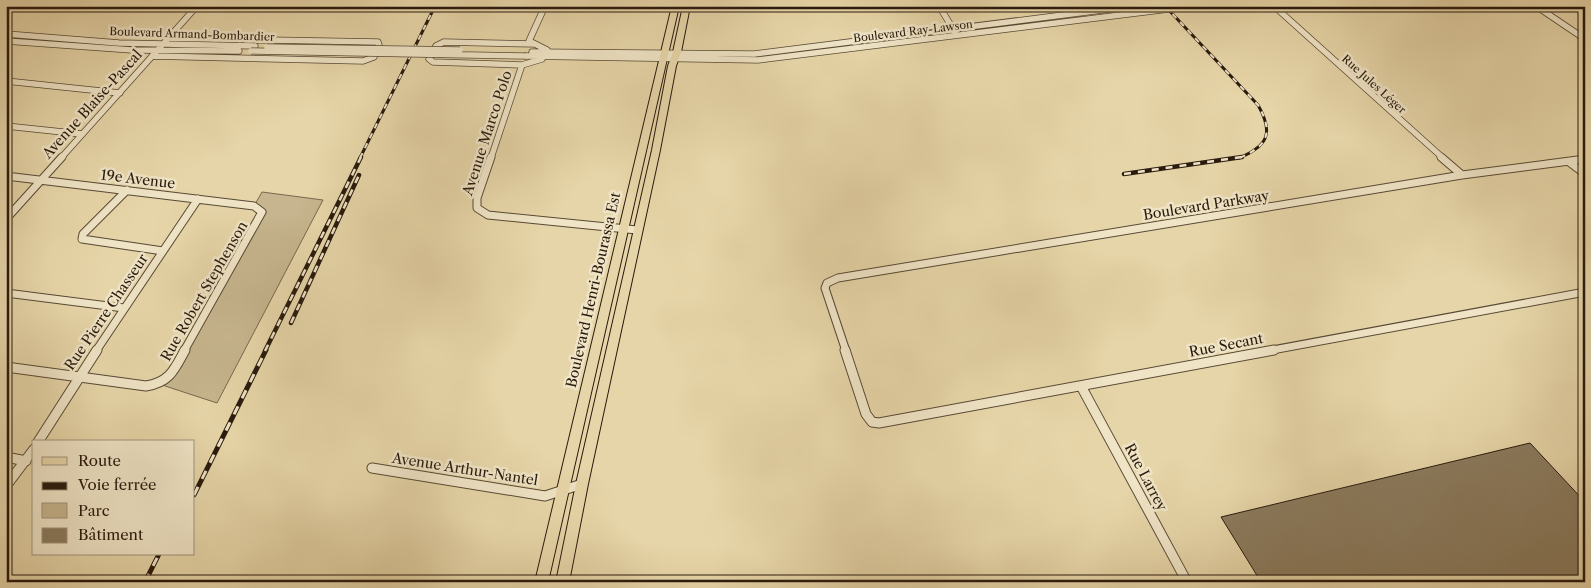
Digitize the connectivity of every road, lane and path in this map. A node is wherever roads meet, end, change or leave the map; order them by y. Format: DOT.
graph roads {
  1 [pos="197,6"];
  2 [pos="544,6"];
  3 [pos="676,6"];
  4 [pos="686,6"];
  5 [pos="939,6"];
  6 [pos="1134,6"];
  7 [pos="1193,6"];
  8 [pos="1274,6"];
  9 [pos="1536,6"];
  10 [pos="1099,8"];
  11 [pos="1102,18"];
  12 [pos="952,28"];
  13 [pos="930,31"];
  14 [pos="6,34"];
  15 [pos="957,36"];
  16 [pos="168,38"];
  17 [pos="935,38"];
  18 [pos="1585,39"];
  19 [pos="6,41"];
  20 [pos="163,44"];
  21 [pos="535,44"];
  22 [pos="253,49"];
  23 [pos="158,50"];
  24 [pos="550,54"];
  25 [pos="152,56"];
  26 [pos="664,56"];
  27 [pos="675,56"];
  28 [pos="522,65"];
  29 [pos="6,81"];
  30 [pos="120,93"];
  31 [pos="6,126"];
  32 [pos="82,134"];
  33 [pos="1585,159"];
  34 [pos="1569,162"];
  35 [pos="1585,174"];
  36 [pos="1462,175"];
  37 [pos="6,176"];
  38 [pos="42,180"];
  39 [pos="127,190"];
  40 [pos="198,199"];
  41 [pos="262,214"];
  42 [pos="6,219"];
  43 [pos="624,228"];
  44 [pos="637,230"];
  45 [pos="164,251"];
  46 [pos="1585,292"];
  47 [pos="6,293"];
  48 [pos="124,308"];
  49 [pos="6,367"];
  50 [pos="78,378"];
  51 [pos="1081,386"];
  52 [pos="872,422"];
  53 [pos="39,440"];
  54 [pos="32,452"];
  55 [pos="6,457"];
  56 [pos="26,460"];
  57 [pos="372,468"];
  58 [pos="582,484"];
  59 [pos="6,486"];
  60 [pos="562,492"];
  61 [pos="540,582"];
  62 [pos="562,582"];
  63 [pos="1187,582"];
  1 -- 16 [label="street, Avenue Blaise-Pascal"];
  2 -- 21 [label="street"];
  3 -- 26 [label="main road, Boulevard Henri-Bourassa Est"];
  4 -- 27 [label="main road"];
  5 -- 12 [label="street"];
  6 -- 10 [label="street, Boulevard Ray-Lawson"];
  7 -- 11 [label="street, Boulevard Ray-Lawson"];
  8 -- 36 [label="street, Rue Jules Léger"];
  9 -- 18 [label="street"];
  10 -- 11 [label="street"];
  10 -- 12 [label="street, Boulevard Ray-Lawson"];
  11 -- 15 [label="street, Boulevard Ray-Lawson"];
  12 -- 13 [label="street, Boulevard Ray-Lawson"];
  12 -- 15 [label="street"];
  13 -- 17 [label="street"];
  13 -- 27 [label="street, Boulevard Ray-Lawson"];
  14 -- 20 [label="street, Boulevard Armand-Bombardier"];
  15 -- 17 [label="street, Boulevard Ray-Lawson"];
  16 -- 20 [label="street, Avenue Blaise-Pascal"];
  16 -- 25 [label="street, Boulevard Armand-Bombardier"];
  17 -- 27 [label="street, Boulevard Ray-Lawson"];
  19 -- 23 [label="street, Boulevard Armand-Bombardier"];
  20 -- 22 [label="street, Boulevard Armand-Bombardier"];
  20 -- 23 [label="street, Avenue Blaise-Pascal"];
  21 -- 24 [label="street, Boulevard Armand-Bombardier"];
  21 -- 28 [label="street, Boulevard Armand-Bombardier"];
  22 -- 23 [label="street, Boulevard Armand-Bombardier"];
  22 -- 24 [label="street, Boulevard Armand-Bombardier, bridge"];
  23 -- 25 [label="street, Avenue Blaise-Pascal"];
  24 -- 26 [label="street, Boulevard Armand-Bombardier"];
  24 -- 28 [label="street, Boulevard Armand-Bombardier"];
  25 -- 30 [label="street, Avenue Blaise-Pascal"];
  26 -- 27 [label="street, Boulevard Ray-Lawson"];
  26 -- 43 [label="main road, Boulevard Henri-Bourassa Est"];
  27 -- 44 [label="main road"];
  28 -- 43 [label="street, Avenue Marco Polo"];
  29 -- 30 [label="street"];
  30 -- 32 [label="street, Avenue Blaise-Pascal"];
  31 -- 32 [label="street"];
  32 -- 38 [label="street, Avenue Blaise-Pascal"];
  33 -- 34 [label="street, Boulevard Parkway"];
  34 -- 35 [label="street"];
  34 -- 36 [label="street, Boulevard Parkway"];
  36 -- 52 [label="street, Boulevard Parkway"];
  37 -- 38 [label="street, 19e Avenue"];
  38 -- 39 [label="street, 19e Avenue"];
  38 -- 42 [label="street, Avenue Blaise-Pascal"];
  39 -- 40 [label="street, 19e Avenue"];
  39 -- 45 [label="street"];
  40 -- 41 [label="street, 19e Avenue"];
  40 -- 45 [label="street, Rue Pierre Chasseur"];
  41 -- 50 [label="street, Rue Robert Stephenson"];
  43 -- 44 [label="street"];
  43 -- 60 [label="main road, Boulevard Henri-Bourassa Est"];
  44 -- 58 [label="main road"];
  45 -- 48 [label="street, Rue Pierre Chasseur"];
  46 -- 51 [label="street, Rue Secant"];
  47 -- 48 [label="street"];
  48 -- 50 [label="street, Rue Pierre Chasseur"];
  49 -- 50 [label="street, Rue Robert Stephenson"];
  50 -- 53 [label="street, Rue Pierre Chasseur"];
  51 -- 52 [label="street, Rue Secant"];
  51 -- 63 [label="street, Rue Larrey"];
  54 -- 56 [label="street"];
  55 -- 56 [label="street"];
  56 -- 59 [label="street"];
  57 -- 60 [label="street, Avenue Arthur-Nantel"];
  58 -- 60 [label="street, Avenue Arthur-Nantel"];
  58 -- 62 [label="main road"];
  60 -- 61 [label="main road, Boulevard Henri-Bourassa Est"];
}
